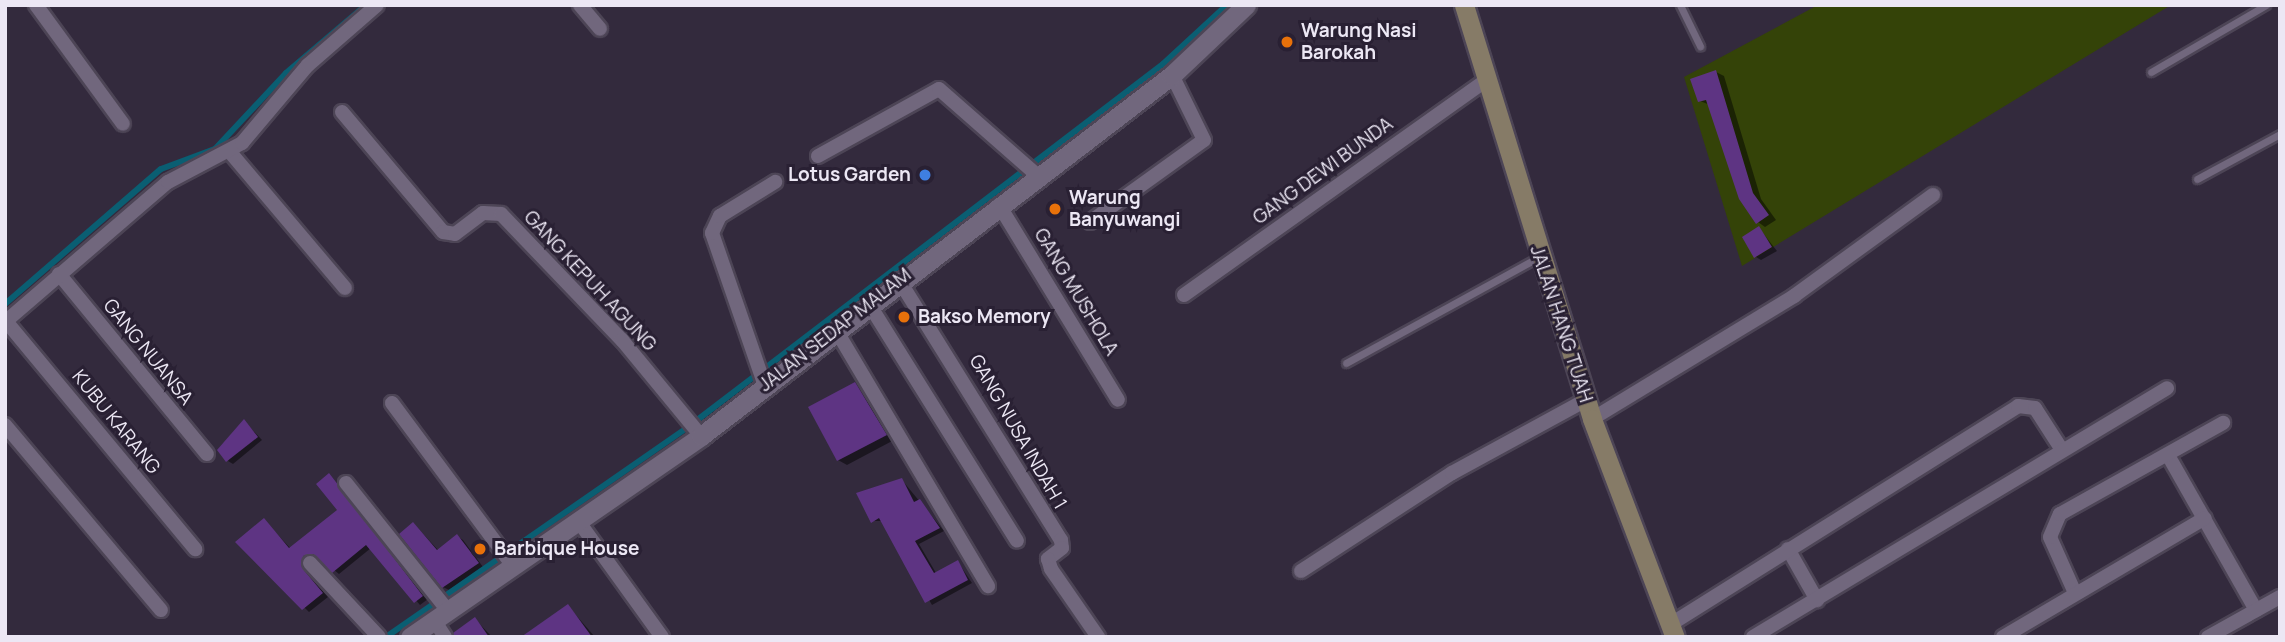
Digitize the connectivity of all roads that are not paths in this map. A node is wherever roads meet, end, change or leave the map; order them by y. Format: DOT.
graph roads {
  1 [pos="36,5"];
  2 [pos="377,5"];
  3 [pos="580,5"];
  4 [pos="1246,5"];
  5 [pos="1464,5"];
  6 [pos="1680,5"];
  7 [pos="2266,5"];
  8 [pos="600,29"];
  9 [pos="1700,46"];
  10 [pos="2151,72"];
  11 [pos="1172,75"];
  12 [pos="1487,80"];
  13 [pos="342,111"];
  14 [pos="123,124"];
  15 [pos="2280,134"];
  16 [pos="230,152"];
  17 [pos="818,156"];
  18 [pos="1029,168"];
  19 [pos="2197,179"];
  20 [pos="775,182"];
  21 [pos="1933,195"];
  22 [pos="999,205"];
  23 [pos="1090,222"];
  24 [pos="1540,256"];
  25 [pos="59,274"];
  26 [pos="899,280"];
  27 [pos="345,288"];
  28 [pos="1184,295"];
  29 [pos="869,304"];
  30 [pos="5,321"];
  31 [pos="836,330"];
  32 [pos="1346,363"];
  33 [pos="763,382"];
  34 [pos="2167,388"];
  35 [pos="1118,400"];
  36 [pos="392,403"];
  37 [pos="1589,409"];
  38 [pos="2223,424"];
  39 [pos="5,425"];
  40 [pos="698,433"];
  41 [pos="2062,450"];
  42 [pos="206,454"];
  43 [pos="2169,457"];
  44 [pos="346,483"];
  45 [pos="2205,518"];
  46 [pos="579,522"];
  47 [pos="1017,541"];
  48 [pos="195,549"];
  49 [pos="1788,549"];
  50 [pos="310,563"];
  51 [pos="511,564"];
  52 [pos="1301,571"];
  53 [pos="988,586"];
  54 [pos="2075,593"];
  55 [pos="2280,597"];
  56 [pos="1817,600"];
  57 [pos="440,608"];
  58 [pos="161,610"];
  59 [pos="2256,610"];
  60 [pos="1673,630"];
  61 [pos="379,637"];
  62 [pos="410,637"];
  63 [pos="445,637"];
  64 [pos="662,637"];
  65 [pos="1098,637"];
  66 [pos="1753,637"];
  67 [pos="2003,637"];
  68 [pos="2208,637"];
  1 -- 14 [label="street"];
  2 -- 16 [label="street"];
  3 -- 8 [label="street"];
  4 -- 11 [label="street, JALAN SEDAP MALAM"];
  5 -- 12 [label="main road, JALAN HANG TUAH"];
  6 -- 9 [label="lane"];
  7 -- 10 [label="lane"];
  11 -- 18 [label="street, JALAN SEDAP MALAM"];
  11 -- 23 [label="street"];
  12 -- 24 [label="main road, JALAN HANG TUAH"];
  12 -- 28 [label="street, GANG DEWI BUNDA"];
  13 -- 40 [label="street, GANG KEPUH AGUNG"];
  15 -- 19 [label="lane"];
  16 -- 25 [label="street"];
  16 -- 27 [label="street"];
  17 -- 18 [label="street"];
  18 -- 22 [label="street, JALAN SEDAP MALAM"];
  20 -- 33 [label="street"];
  21 -- 37 [label="street"];
  22 -- 26 [label="street, JALAN SEDAP MALAM"];
  22 -- 35 [label="street, GANG MUSHOLA"];
  24 -- 32 [label="lane"];
  24 -- 37 [label="main road, JALAN HANG TUAH"];
  25 -- 30 [label="street"];
  25 -- 42 [label="street, GANG NUANSA"];
  26 -- 29 [label="street, JALAN SEDAP MALAM"];
  26 -- 65 [label="street, GANG NUSA INDAH 1"];
  29 -- 31 [label="street, JALAN SEDAP MALAM"];
  29 -- 47 [label="street"];
  30 -- 48 [label="street, KUBU KARANG"];
  31 -- 33 [label="street, JALAN SEDAP MALAM"];
  31 -- 53 [label="street"];
  33 -- 40 [label="street, JALAN SEDAP MALAM"];
  34 -- 41 [label="street"];
  36 -- 51 [label="street"];
  37 -- 52 [label="street"];
  37 -- 60 [label="main road, JALAN HANG TUAH"];
  38 -- 43 [label="street"];
  39 -- 58 [label="street"];
  40 -- 46 [label="street, JALAN SEDAP MALAM"];
  41 -- 49 [label="street"];
  41 -- 56 [label="street"];
  43 -- 45 [label="street"];
  43 -- 54 [label="street"];
  44 -- 57 [label="street"];
  45 -- 54 [label="street"];
  45 -- 59 [label="street"];
  46 -- 51 [label="street, JALAN SEDAP MALAM"];
  46 -- 64 [label="street"];
  49 -- 56 [label="street"];
  49 -- 60 [label="street"];
  50 -- 61 [label="street"];
  51 -- 57 [label="street, JALAN SEDAP MALAM"];
  54 -- 67 [label="street"];
  55 -- 59 [label="street"];
  56 -- 66 [label="street"];
  57 -- 62 [label="street, JALAN SEDAP MALAM"];
  57 -- 63 [label="street"];
  59 -- 68 [label="street"];
}
